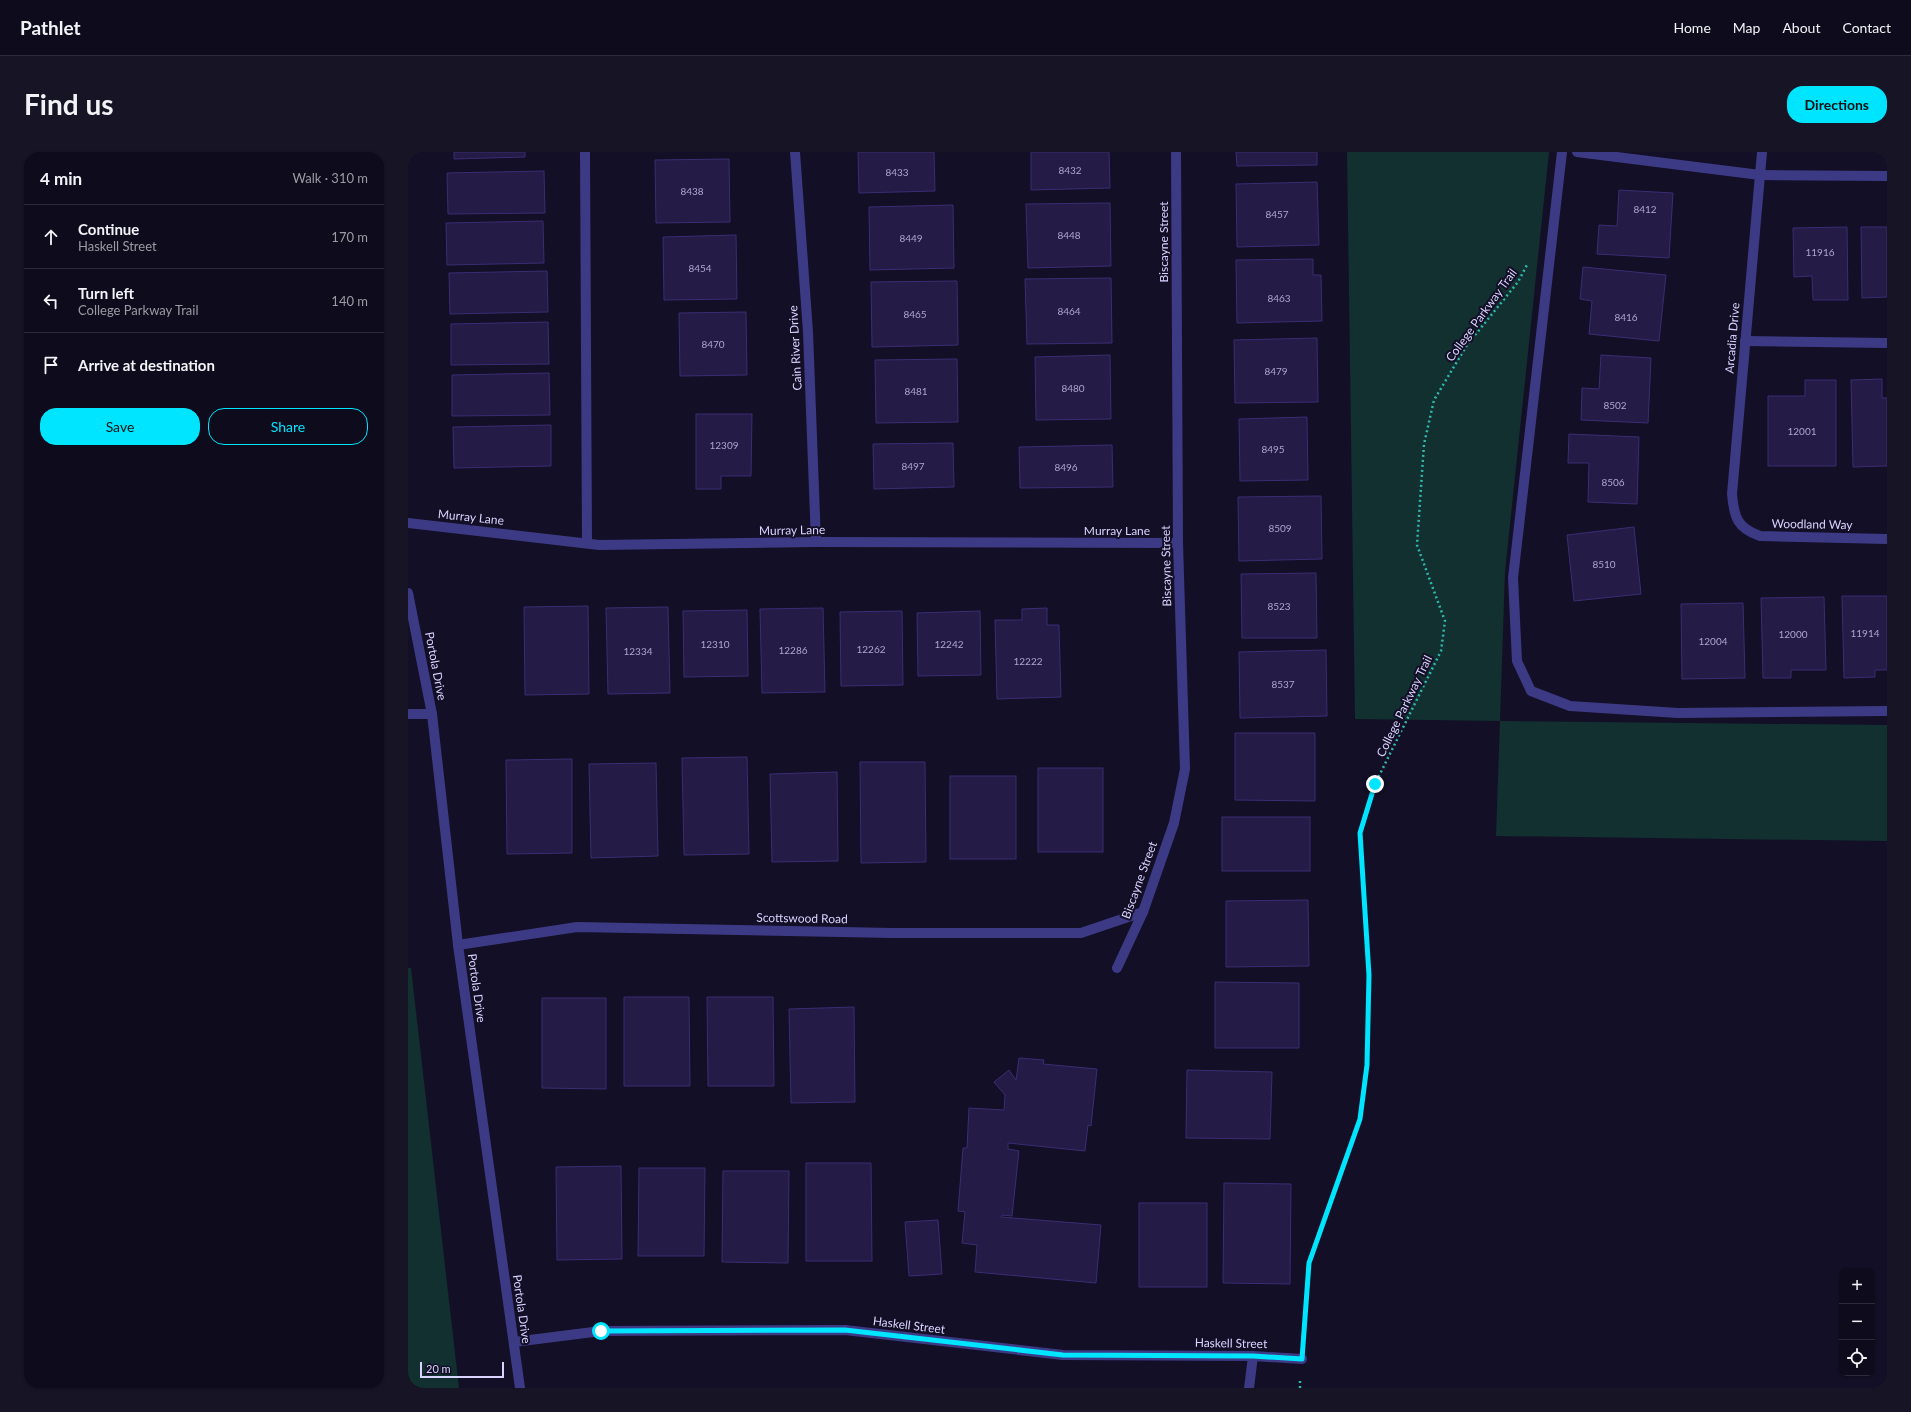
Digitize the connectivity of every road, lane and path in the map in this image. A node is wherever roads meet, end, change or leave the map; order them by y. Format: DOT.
graph roads {
  1 [pos="585,152"];
  2 [pos="796,152"];
  3 [pos="1176,152"];
  4 [pos="1562,152"];
  5 [pos="1577,152"];
  6 [pos="1762,152"];
  7 [pos="1760,175"];
  8 [pos="1887,176"];
  9 [pos="1530,258"];
  10 [pos="1745,341"];
  11 [pos="1887,343"];
  12 [pos="408,523"];
  13 [pos="1740,524"];
  14 [pos="1887,539"];
  15 [pos="816,542"];
  16 [pos="587,543"];
  17 [pos="1178,543"];
  18 [pos="408,593"];
  19 [pos="1887,711"];
  20 [pos="408,714"];
  21 [pos="432,714"];
  22 [pos="1143,912"];
  23 [pos="458,945"];
  24 [pos="1117,968"];
  25 [pos="514,1342"];
  26 [pos="1253,1356"];
  27 [pos="1302,1359"];
  28 [pos="520,1388"];
  29 [pos="1249,1388"];
  30 [pos="1300,1388"];
  1 -- 16 [label="street"];
  2 -- 15 [label="street, Cain River Drive"];
  3 -- 17 [label="street, Biscayne Street"];
  4 -- 19 [label="street"];
  5 -- 7 [label="street"];
  6 -- 7 [label="street, Arcadia Drive"];
  7 -- 8 [label="street"];
  7 -- 10 [label="street, Arcadia Drive"];
  9 -- 27 [label="path, College Parkway Trail"];
  10 -- 11 [label="street"];
  10 -- 13 [label="street, Arcadia Drive"];
  12 -- 16 [label="street, Murray Lane"];
  13 -- 14 [label="street, Woodland Way"];
  15 -- 16 [label="street, Murray Lane"];
  15 -- 17 [label="street, Murray Lane"];
  17 -- 22 [label="street, Biscayne Street"];
  18 -- 21 [label="street, Portola Drive"];
  20 -- 21 [label="street"];
  21 -- 23 [label="street, Portola Drive"];
  22 -- 23 [label="street, Scottswood Road"];
  22 -- 24 [label="street, Biscayne Street"];
  23 -- 25 [label="street, Portola Drive"];
  25 -- 26 [label="street, Haskell Street"];
  25 -- 28 [label="street, Portola Drive"];
  26 -- 27 [label="street, Haskell Street"];
  26 -- 29 [label="street"];
  27 -- 30 [label="path, College Parkway Trail"];
}
